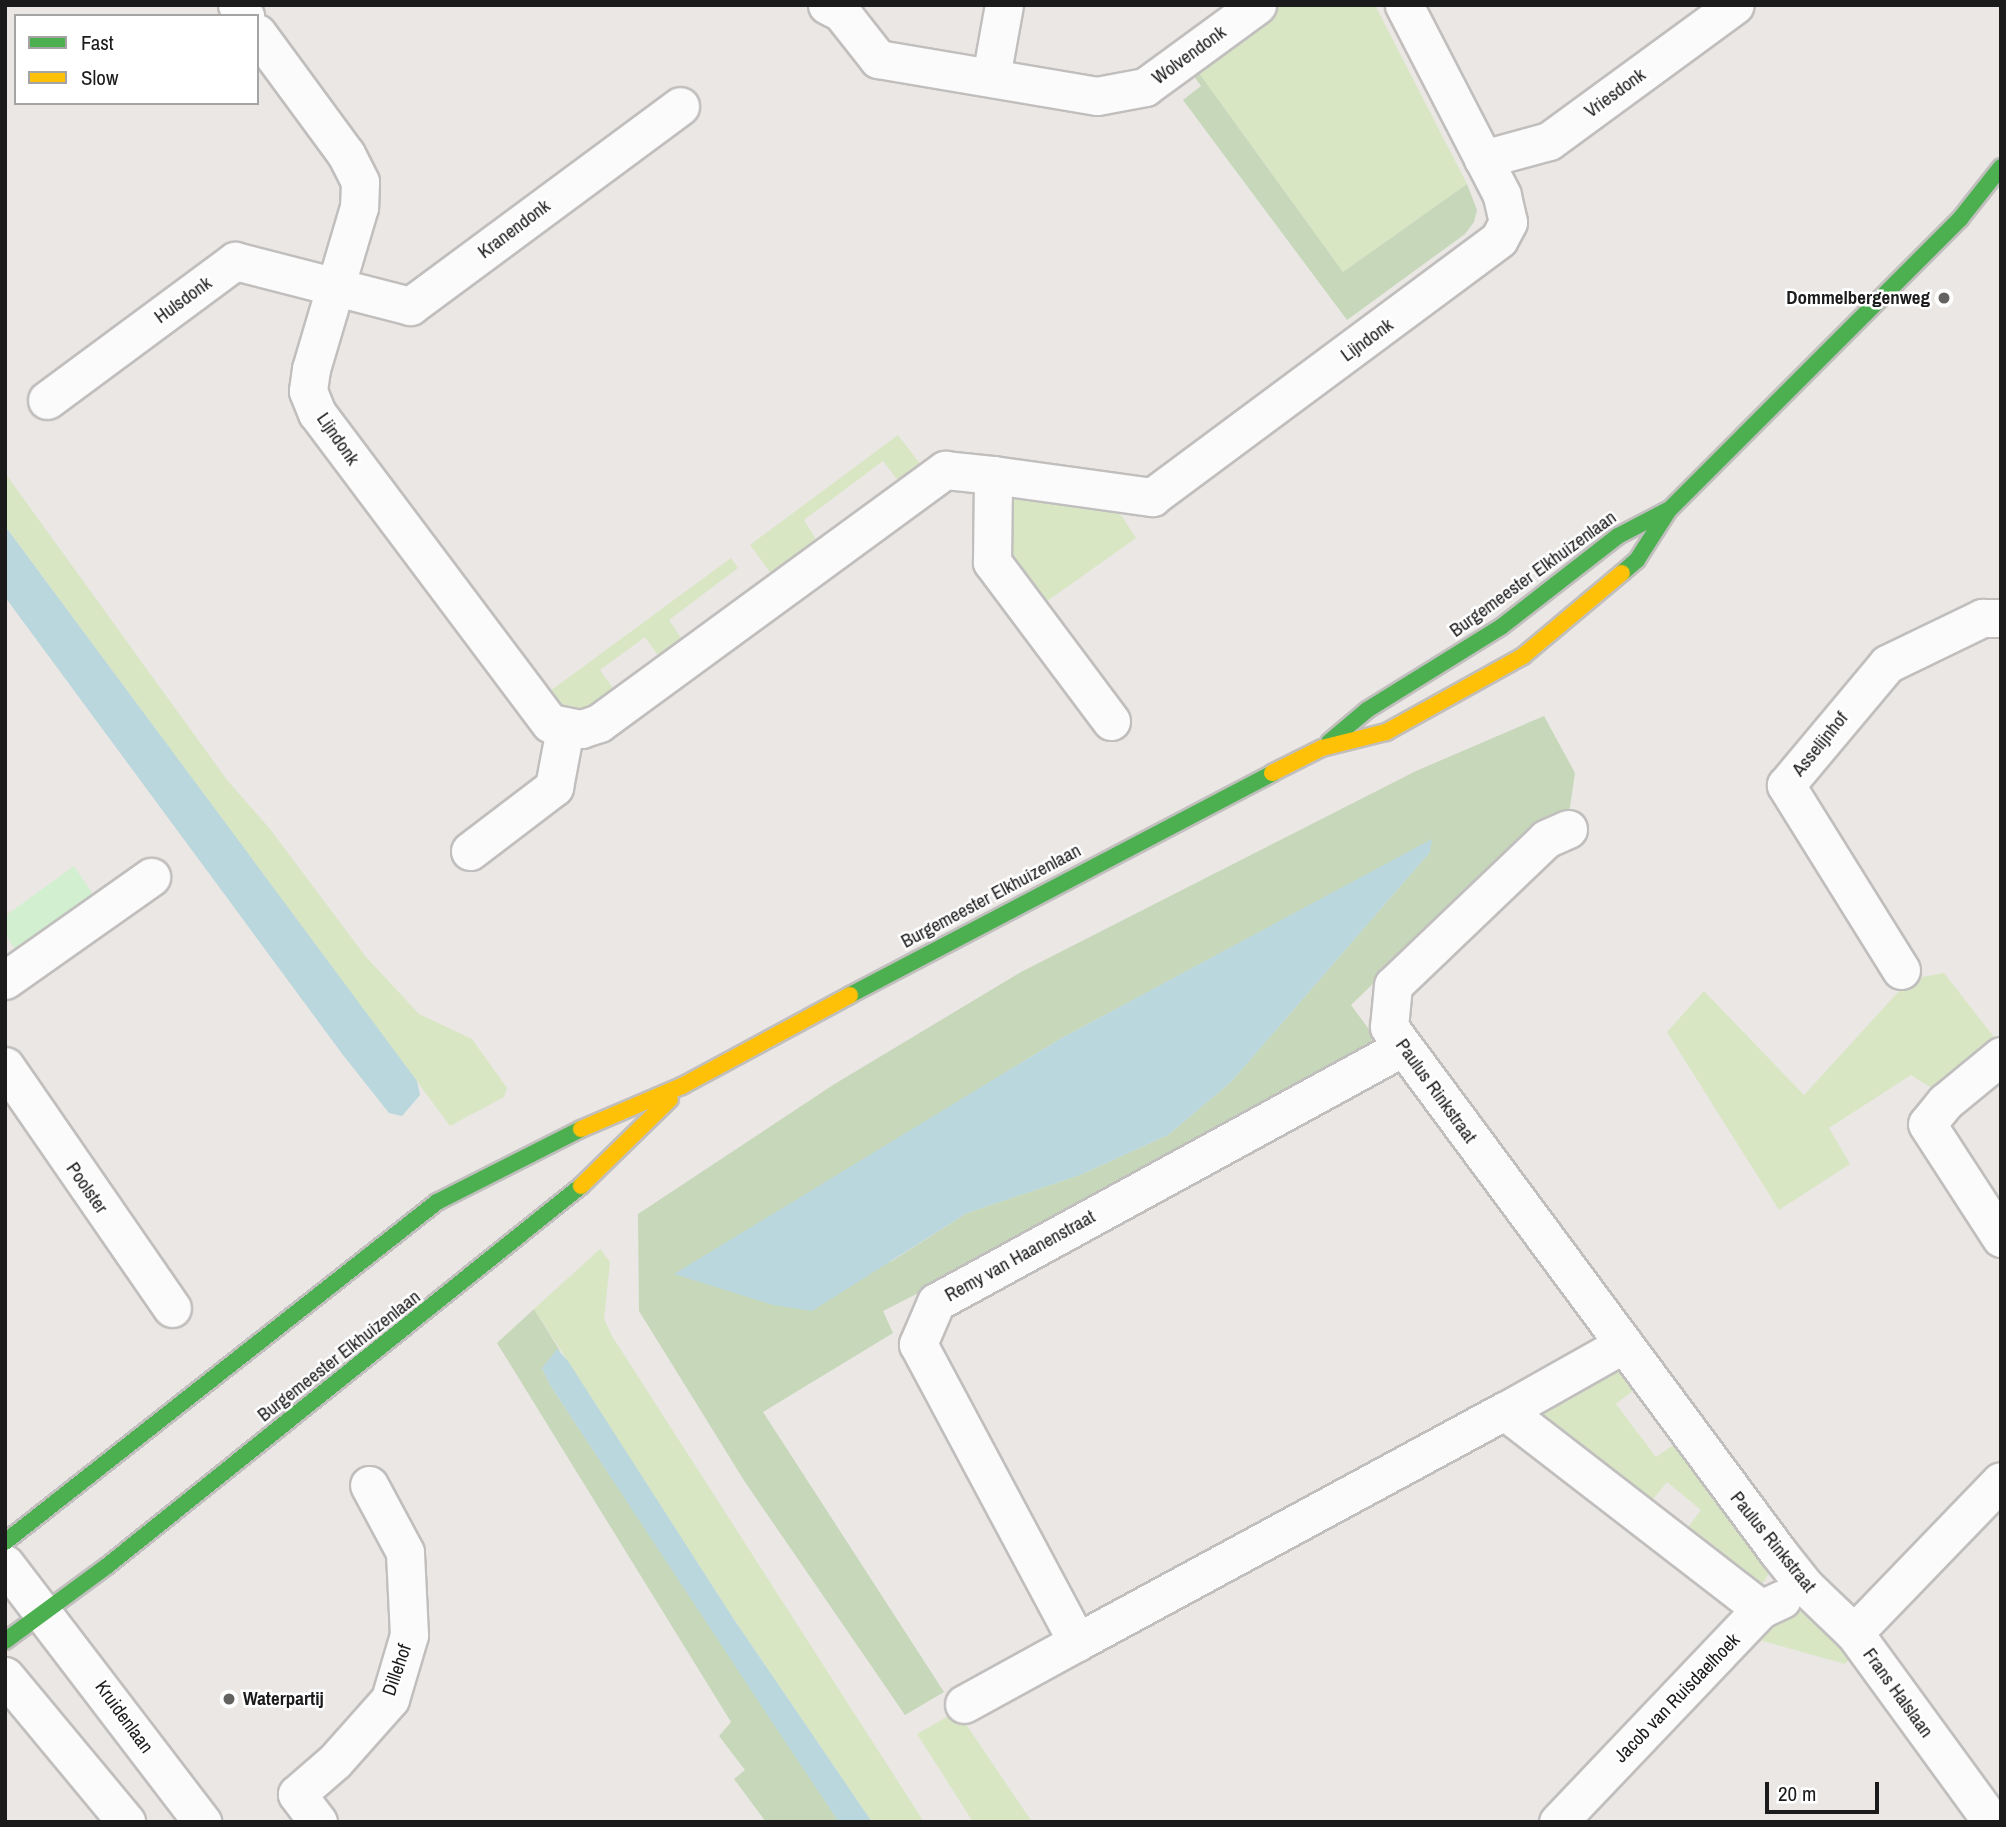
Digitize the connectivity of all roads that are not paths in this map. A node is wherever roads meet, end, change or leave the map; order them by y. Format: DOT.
graph roads {
  1 [pos="827,5"];
  2 [pos="1004,5"];
  3 [pos="1257,5"];
  4 [pos="1404,5"];
  5 [pos="1735,5"];
  6 [pos="259,36"];
  7 [pos="991,77"];
  8 [pos="680,106"];
  9 [pos="1483,159"];
  10 [pos="2001,167"];
  11 [pos="2001,195"];
  12 [pos="1960,219"];
  13 [pos="336,285"];
  14 [pos="47,400"];
  15 [pos="993,475"];
  16 [pos="1669,510"];
  17 [pos="2001,618"];
  18 [pos="1111,721"];
  19 [pos="565,729"];
  20 [pos="1322,748"];
  21 [pos="1568,829"];
  22 [pos="470,851"];
  23 [pos="151,877"];
  24 [pos="1901,970"];
  25 [pos="5,980"];
  26 [pos="1403,1047"];
  27 [pos="2001,1056"];
  28 [pos="5,1066"];
  29 [pos="682,1086"];
  30 [pos="2001,1238"];
  31 [pos="172,1308"];
  32 [pos="1622,1345"];
  33 [pos="1505,1411"];
  34 [pos="2001,1481"];
  35 [pos="369,1485"];
  36 [pos="5,1542"];
  37 [pos="5,1564"];
  38 [pos="1805,1587"];
  39 [pos="1761,1609"];
  40 [pos="45,1614"];
  41 [pos="1854,1633"];
  42 [pos="5,1641"];
  43 [pos="1077,1642"];
  44 [pos="5,1676"];
  45 [pos="964,1704"];
  46 [pos="126,1822"];
  47 [pos="202,1822"];
  48 [pos="318,1822"];
  49 [pos="1558,1822"];
  50 [pos="1993,1822"];
  1 -- 7 [label="street, Wolvendonk"];
  2 -- 7 [label="street"];
  3 -- 7 [label="street, Wolvendonk"];
  4 -- 9 [label="street, Lijndonk"];
  5 -- 9 [label="street, Vriesdonk"];
  6 -- 13 [label="street, Lijndonk"];
  8 -- 13 [label="street, Kranendonk"];
  9 -- 15 [label="street, Lijndonk"];
  10 -- 12 [label="street, Burgemeester Elkhuizenlaan"];
  11 -- 12 [label="street, Burgemeester Elkhuizenlaan"];
  12 -- 16 [label="street, Burgemeester Elkhuizenlaan"];
  13 -- 14 [label="street, Hulsdonk"];
  13 -- 19 [label="street, Lijndonk"];
  15 -- 18 [label="street"];
  15 -- 19 [label="street, Lijndonk"];
  16 -- 20 [label="street, Burgemeester Elkhuizenlaan"];
  16 -- 20 [label="street, Burgemeester Elkhuizenlaan"];
  17 -- 24 [label="street, Asselijnhof"];
  19 -- 22 [label="street"];
  20 -- 29 [label="street, Burgemeester Elkhuizenlaan"];
  21 -- 26 [label="street, Paulus Rinkstraat"];
  23 -- 25 [label="street"];
  26 -- 32 [label="street, Paulus Rinkstraat"];
  26 -- 43 [label="street, Remy van Haanenstraat"];
  27 -- 30 [label="street"];
  28 -- 31 [label="street, Poolster"];
  29 -- 36 [label="street, Burgemeester Elkhuizenlaan"];
  29 -- 40 [label="street, Burgemeester Elkhuizenlaan"];
  32 -- 33 [label="street"];
  32 -- 38 [label="street, Paulus Rinkstraat"];
  33 -- 39 [label="street"];
  33 -- 43 [label="street"];
  34 -- 41 [label="street, Frans Halslaan"];
  35 -- 48 [label="street, Dillehof"];
  37 -- 40 [label="street, Kruidenlaan"];
  38 -- 39 [label="street, Jacob van Ruisdaelhoek"];
  38 -- 41 [label="street, Paulus Rinkstraat"];
  39 -- 49 [label="street, Jacob van Ruisdaelhoek"];
  40 -- 42 [label="street, Burgemeester Elkhuizenlaan"];
  40 -- 47 [label="street, Kruidenlaan"];
  41 -- 50 [label="street, Frans Halslaan"];
  43 -- 45 [label="street"];
  44 -- 46 [label="street"];
}
